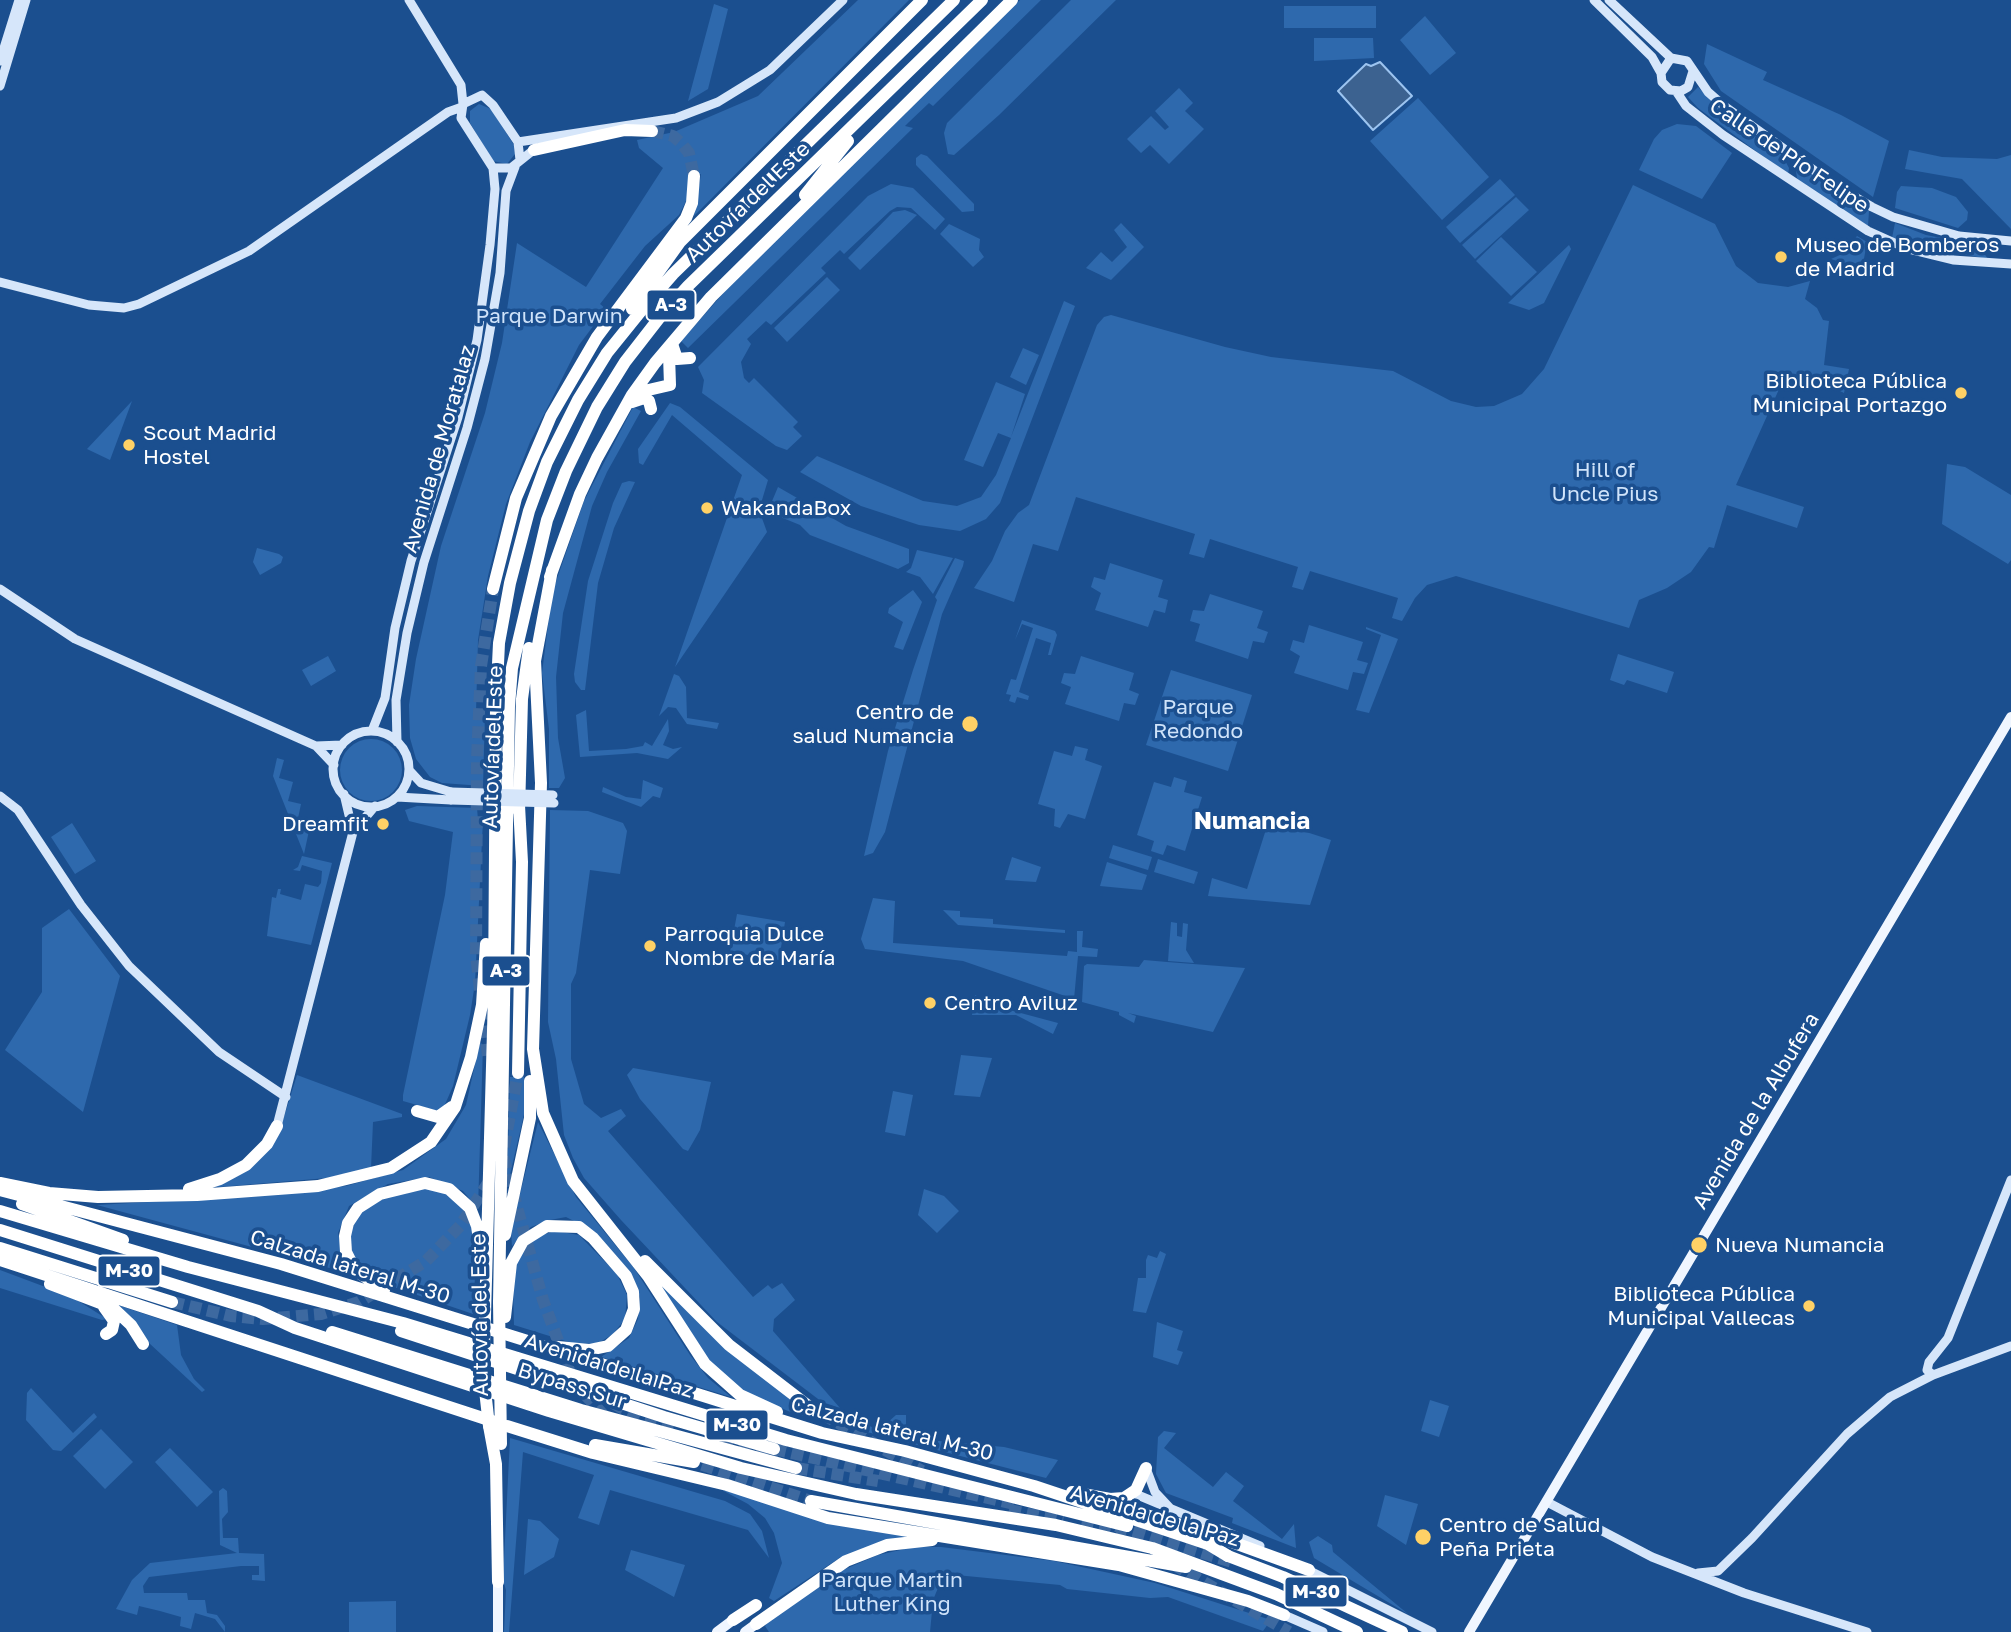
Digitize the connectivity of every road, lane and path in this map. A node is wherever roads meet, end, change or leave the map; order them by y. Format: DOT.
graph roads {
  1 [pos="19,0"];
  2 [pos="26,0"];
  3 [pos="409,0"];
  4 [pos="843,0"];
  5 [pos="922,0"];
  6 [pos="954,0"];
  7 [pos="982,0"];
  8 [pos="1012,0"];
  9 [pos="1594,0"];
  10 [pos="1609,0"];
  11 [pos="1671,58"];
  12 [pos="0,61"];
  13 [pos="1693,71"];
  14 [pos="1661,74"];
  15 [pos="898,83"];
  16 [pos="461,85"];
  17 [pos="0,86"];
  18 [pos="1676,91"];
  19 [pos="479,96"];
  20 [pos="462,105"];
  21 [pos="461,118"];
  22 [pos="433,126"];
  23 [pos="652,131"];
  24 [pos="556,135"];
  25 [pos="518,142"];
  26 [pos="534,150"];
  27 [pos="517,163"];
  28 [pos="493,168"];
  29 [pos="694,176"];
  30 [pos="791,216"];
  31 [pos="680,241"];
  32 [pos="2011,241"];
  33 [pos="2011,264"];
  34 [pos="0,282"];
  35 [pos="627,298"];
  36 [pos="674,340"];
  37 [pos="607,353"];
  38 [pos="690,358"];
  39 [pos="632,402"];
  40 [pos="651,409"];
  41 [pos="611,431"];
  42 [pos="552,570"];
  43 [pos="0,589"];
  44 [pos="494,589"];
  45 [pos="520,640"];
  46 [pos="2011,717"];
  47 [pos="372,731"];
  48 [pos="397,741"];
  49 [pos="342,745"];
  50 [pos="316,746"];
  51 [pos="334,765"];
  52 [pos="409,769"];
  53 [pos="344,794"];
  54 [pos="0,796"];
  55 [pos="451,796"];
  56 [pos="397,797"];
  57 [pos="553,799"];
  58 [pos="375,806"];
  59 [pos="496,811"];
  60 [pos="519,812"];
  61 [pos="540,819"];
  62 [pos="353,832"];
  63 [pos="535,1013"];
  64 [pos="518,1073"];
  65 [pos="461,1092"];
  66 [pos="286,1097"];
  67 [pos="417,1111"];
  68 [pos="277,1126"];
  69 [pos="2011,1180"];
  70 [pos="0,1183"];
  71 [pos="0,1190"];
  72 [pos="161,1195"];
  73 [pos="0,1196"];
  74 [pos="0,1211"];
  75 [pos="0,1230"];
  76 [pos="0,1248"];
  77 [pos="0,1261"];
  78 [pos="188,1267"];
  79 [pos="98,1302"];
  80 [pos="172,1302"];
  81 [pos="499,1303"];
  82 [pos="258,1311"];
  83 [pos="366,1314"];
  84 [pos="485,1316"];
  85 [pos="469,1322"];
  86 [pos="106,1334"];
  87 [pos="143,1344"];
  88 [pos="551,1346"];
  89 [pos="2011,1346"];
  90 [pos="1933,1375"];
  91 [pos="807,1405"];
  92 [pos="507,1426"];
  93 [pos="501,1444"];
  94 [pos="774,1448"];
  95 [pos="905,1451"];
  96 [pos="741,1468"];
  97 [pos="796,1468"];
  98 [pos="1146,1468"];
  99 [pos="1050,1490"];
  100 [pos="1133,1493"];
  101 [pos="811,1501"];
  102 [pos="1546,1502"];
  103 [pos="1190,1519"];
  104 [pos="974,1541"];
  105 [pos="1075,1548"];
  106 [pos="1228,1556"];
  107 [pos="1119,1565"];
  108 [pos="1309,1570"];
  109 [pos="1698,1573"];
  110 [pos="1222,1575"];
  111 [pos="498,1581"];
  112 [pos="756,1605"];
  113 [pos="1284,1615"];
  114 [pos="733,1620"];
  115 [pos="756,1624"];
  116 [pos="498,1632"];
  117 [pos="718,1632"];
  118 [pos="745,1632"];
  119 [pos="1323,1632"];
  120 [pos="1357,1632"];
  121 [pos="1402,1632"];
  122 [pos="1433,1632"];
  123 [pos="1469,1632"];
  124 [pos="1867,1632"];
  1 -- 12 [label="street"];
  2 -- 17 [label="street"];
  3 -- 16 [label="street"];
  4 -- 24 [label="street"];
  5 -- 31 [label="highway"];
  6 -- 37 [label="highway, Autovía del Este / A-3"];
  7 -- 15 [label="highway, Autovía del Este / A-3"];
  8 -- 30 [label="highway"];
  9 -- 14 [label="street"];
  10 -- 11 [label="street"];
  11 -- 13 [label="street"];
  11 -- 14 [label="street"];
  13 -- 18 [label="street"];
  13 -- 32 [label="street, Calle de Pío Felipe"];
  14 -- 18 [label="street"];
  15 -- 30 [label="highway"];
  15 -- 45 [label="highway, Autovía del Este / A-3"];
  16 -- 19 [label="street"];
  16 -- 20 [label="street"];
  18 -- 33 [label="street, Calle de Pío Felipe"];
  19 -- 20 [label="street"];
  19 -- 25 [label="street"];
  20 -- 21 [label="street"];
  20 -- 22 [label="street"];
  21 -- 22 [label="street"];
  21 -- 28 [label="street"];
  22 -- 34 [label="street"];
  23 -- 26 [label="highway"];
  24 -- 25 [label="street"];
  24 -- 26 [label="street"];
  25 -- 27 [label="street"];
  26 -- 27 [label="street"];
  27 -- 28 [label="street"];
  27 -- 48 [label="street, Avenida de Moratalaz"];
  28 -- 47 [label="street, Avenida de Moratalaz"];
  29 -- 35 [label="highway"];
  30 -- 36 [label="highway"];
  31 -- 35 [label="highway"];
  31 -- 37 [label="highway"];
  35 -- 44 [label="highway"];
  36 -- 38 [label="highway"];
  36 -- 39 [label="highway"];
  36 -- 41 [label="highway"];
  37 -- 59 [label="highway, Autovía del Este / A-3"];
  39 -- 40 [label="highway"];
  39 -- 41 [label="highway"];
  41 -- 42 [label="highway"];
  42 -- 60 [label="highway"];
  42 -- 61 [label="highway"];
  43 -- 50 [label="street"];
  45 -- 60 [label="highway"];
  45 -- 81 [label="highway, Autovía del Este / A-3"];
  46 -- 102 [label="main road, Avenida de la Albufera"];
  47 -- 48 [label="street"];
  47 -- 49 [label="street"];
  48 -- 52 [label="street"];
  49 -- 50 [label="street"];
  49 -- 51 [label="street"];
  50 -- 51 [label="street"];
  51 -- 53 [label="street"];
  52 -- 55 [label="street"];
  52 -- 56 [label="street"];
  53 -- 58 [label="street"];
  53 -- 62 [label="street"];
  54 -- 66 [label="street"];
  55 -- 56 [label="street"];
  55 -- 57 [label="street, bridge"];
  56 -- 58 [label="street"];
  58 -- 62 [label="street"];
  59 -- 65 [label="highway"];
  59 -- 84 [label="highway, Autovía del Este / A-3"];
  60 -- 64 [label="highway"];
  61 -- 63 [label="highway"];
  61 -- 81 [label="highway"];
  62 -- 66 [label="street"];
  63 -- 91 [label="highway"];
  63 -- 95 [label="highway"];
  65 -- 67 [label="highway"];
  65 -- 72 [label="highway"];
  66 -- 68 [label="street"];
  68 -- 72 [label="highway"];
  69 -- 90 [label="street"];
  70 -- 72 [label="highway"];
  71 -- 85 [label="highway, Calzada lateral M-30 / M-30"];
  73 -- 78 [label="highway"];
  74 -- 78 [label="highway, Avenida de la Paz / M-30"];
  75 -- 82 [label="highway, Avenida de la Paz / M-30"];
  76 -- 80 [label="highway"];
  77 -- 79 [label="highway"];
  77 -- 92 [label="highway, M-30"];
  78 -- 83 [label="highway, Avenida de la Paz / M-30"];
  79 -- 86 [label="highway"];
  79 -- 87 [label="highway"];
  81 -- 93 [label="highway, Autovía del Este / A-3, bridge"];
  82 -- 96 [label="highway, Avenida de la Paz / M-30"];
  82 -- 97 [label="highway, Bypass Sur / M-30"];
  83 -- 94 [label="highway, Bypass Sur / M-30"];
  83 -- 106 [label="highway, Avenida de la Paz / M-30"];
  84 -- 85 [label="highway"];
  84 -- 111 [label="highway, Autovía del Este / A-3, bridge"];
  85 -- 88 [label="highway, Calzada lateral M-30 / M-30"];
  88 -- 93 [label="highway, bridge"];
  88 -- 95 [label="highway, Calzada lateral M-30 / M-30"];
  89 -- 90 [label="street"];
  90 -- 109 [label="street"];
  92 -- 96 [label="highway, M-30"];
  92 -- 104 [label="highway"];
  93 -- 111 [label="highway, Autovía del Este"];
  95 -- 99 [label="highway, Calzada lateral M-30 / M-30"];
  96 -- 110 [label="highway, Avenida de la Paz / M-30"];
  98 -- 100 [label="highway"];
  98 -- 103 [label="street"];
  99 -- 100 [label="highway"];
  99 -- 106 [label="highway, M-30"];
  99 -- 108 [label="highway"];
  100 -- 103 [label="street"];
  101 -- 105 [label="highway"];
  102 -- 109 [label="street"];
  102 -- 123 [label="main road, Avenida de la Albufera"];
  103 -- 108 [label="street"];
  104 -- 107 [label="highway"];
  104 -- 115 [label="highway"];
  105 -- 107 [label="highway"];
  105 -- 110 [label="highway"];
  106 -- 121 [label="highway, Avenida de la Paz / M-30, bridge"];
  107 -- 113 [label="highway"];
  108 -- 122 [label="street"];
  109 -- 124 [label="street"];
  110 -- 120 [label="highway, Avenida de la Paz / M-30"];
  111 -- 116 [label="main road"];
  112 -- 114 [label="highway"];
  113 -- 119 [label="street"];
  114 -- 117 [label="main road"];
  115 -- 118 [label="main road"];
}
